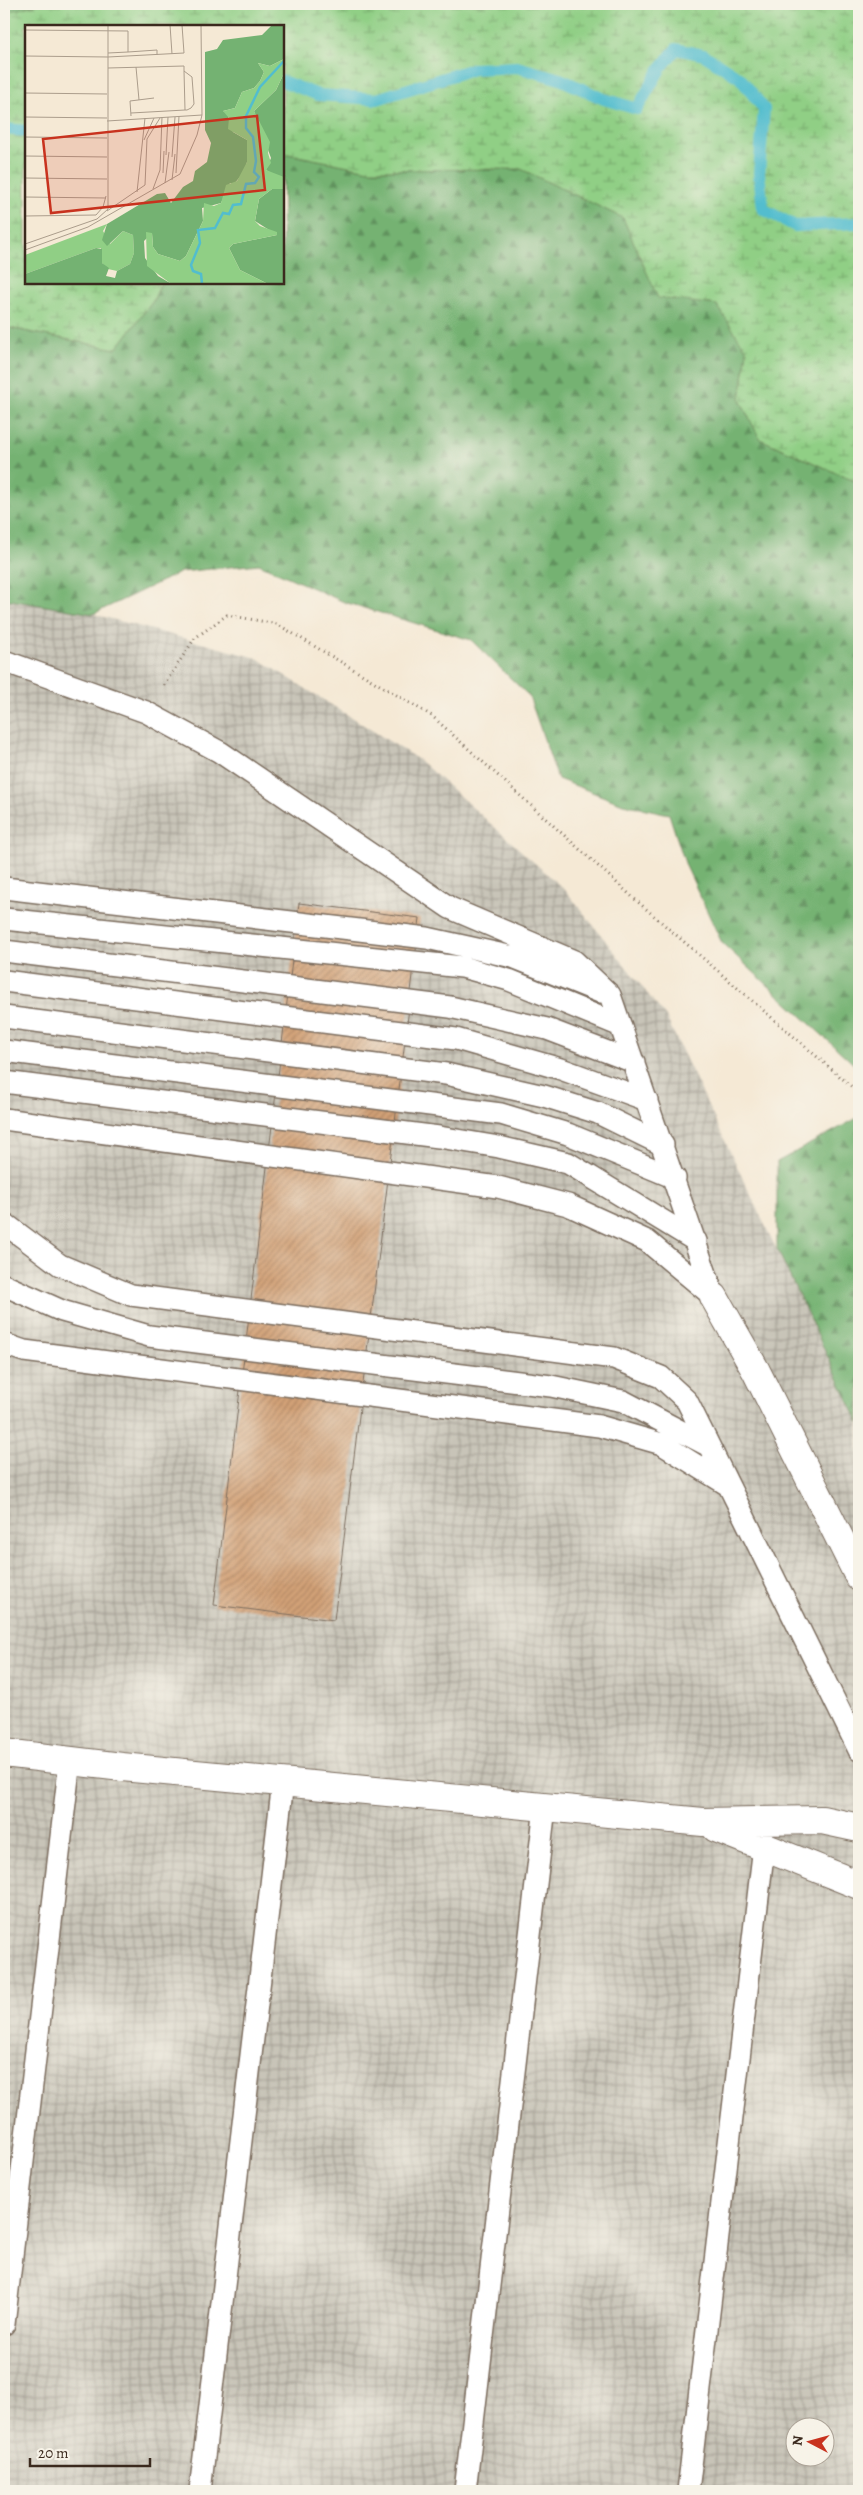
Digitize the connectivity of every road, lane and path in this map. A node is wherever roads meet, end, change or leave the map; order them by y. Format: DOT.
graph roads {
  1 [pos="4,661"];
  2 [pos="146,712"];
  3 [pos="4,888"];
  4 [pos="4,919"];
  5 [pos="4,951"];
  6 [pos="4,981"];
  7 [pos="610,995"];
  8 [pos="4,1017"];
  9 [pos="621,1026"];
  10 [pos="4,1051"];
  11 [pos="634,1062"];
  12 [pos="4,1082"];
  13 [pos="859,1093"];
  14 [pos="647,1100"];
  15 [pos="4,1119"];
  16 [pos="663,1145"];
  17 [pos="675,1178"];
  18 [pos="4,1223"];
  19 [pos="696,1241"];
  20 [pos="4,1285"];
  21 [pos="714,1297"];
  22 [pos="4,1344"];
  23 [pos="709,1446"];
  24 [pos="728,1485"];
  25 [pos="859,1577"];
  26 [pos="859,1750"];
  27 [pos="4,1753"];
  28 [pos="70,1760"];
  29 [pos="283,1782"];
  30 [pos="545,1807"];
  31 [pos="703,1822"];
  32 [pos="859,1828"];
  33 [pos="764,1846"];
  34 [pos="859,1885"];
  35 [pos="4,2324"];
  36 [pos="200,2491"];
  37 [pos="465,2491"];
  38 [pos="688,2491"];
  1 -- 2 [label="lane"];
  2 -- 7 [label="lane"];
  2 -- 13 [label="path"];
  3 -- 7 [label="lane"];
  4 -- 9 [label="lane"];
  5 -- 11 [label="lane"];
  6 -- 14 [label="lane"];
  7 -- 9 [label="lane"];
  8 -- 16 [label="lane"];
  9 -- 11 [label="lane"];
  10 -- 17 [label="lane"];
  11 -- 14 [label="lane"];
  12 -- 19 [label="lane"];
  14 -- 16 [label="lane"];
  15 -- 21 [label="lane"];
  16 -- 17 [label="lane"];
  17 -- 19 [label="lane"];
  18 -- 23 [label="lane"];
  19 -- 21 [label="lane"];
  20 -- 23 [label="lane"];
  21 -- 25 [label="street"];
  22 -- 24 [label="lane"];
  23 -- 24 [label="lane"];
  24 -- 26 [label="lane"];
  27 -- 28 [label="street"];
  28 -- 29 [label="street"];
  28 -- 35 [label="lane"];
  29 -- 30 [label="street"];
  29 -- 36 [label="lane"];
  30 -- 31 [label="street"];
  30 -- 37 [label="lane"];
  31 -- 32 [label="street"];
  31 -- 33 [label="street"];
  33 -- 34 [label="street"];
  33 -- 38 [label="lane"];
}
